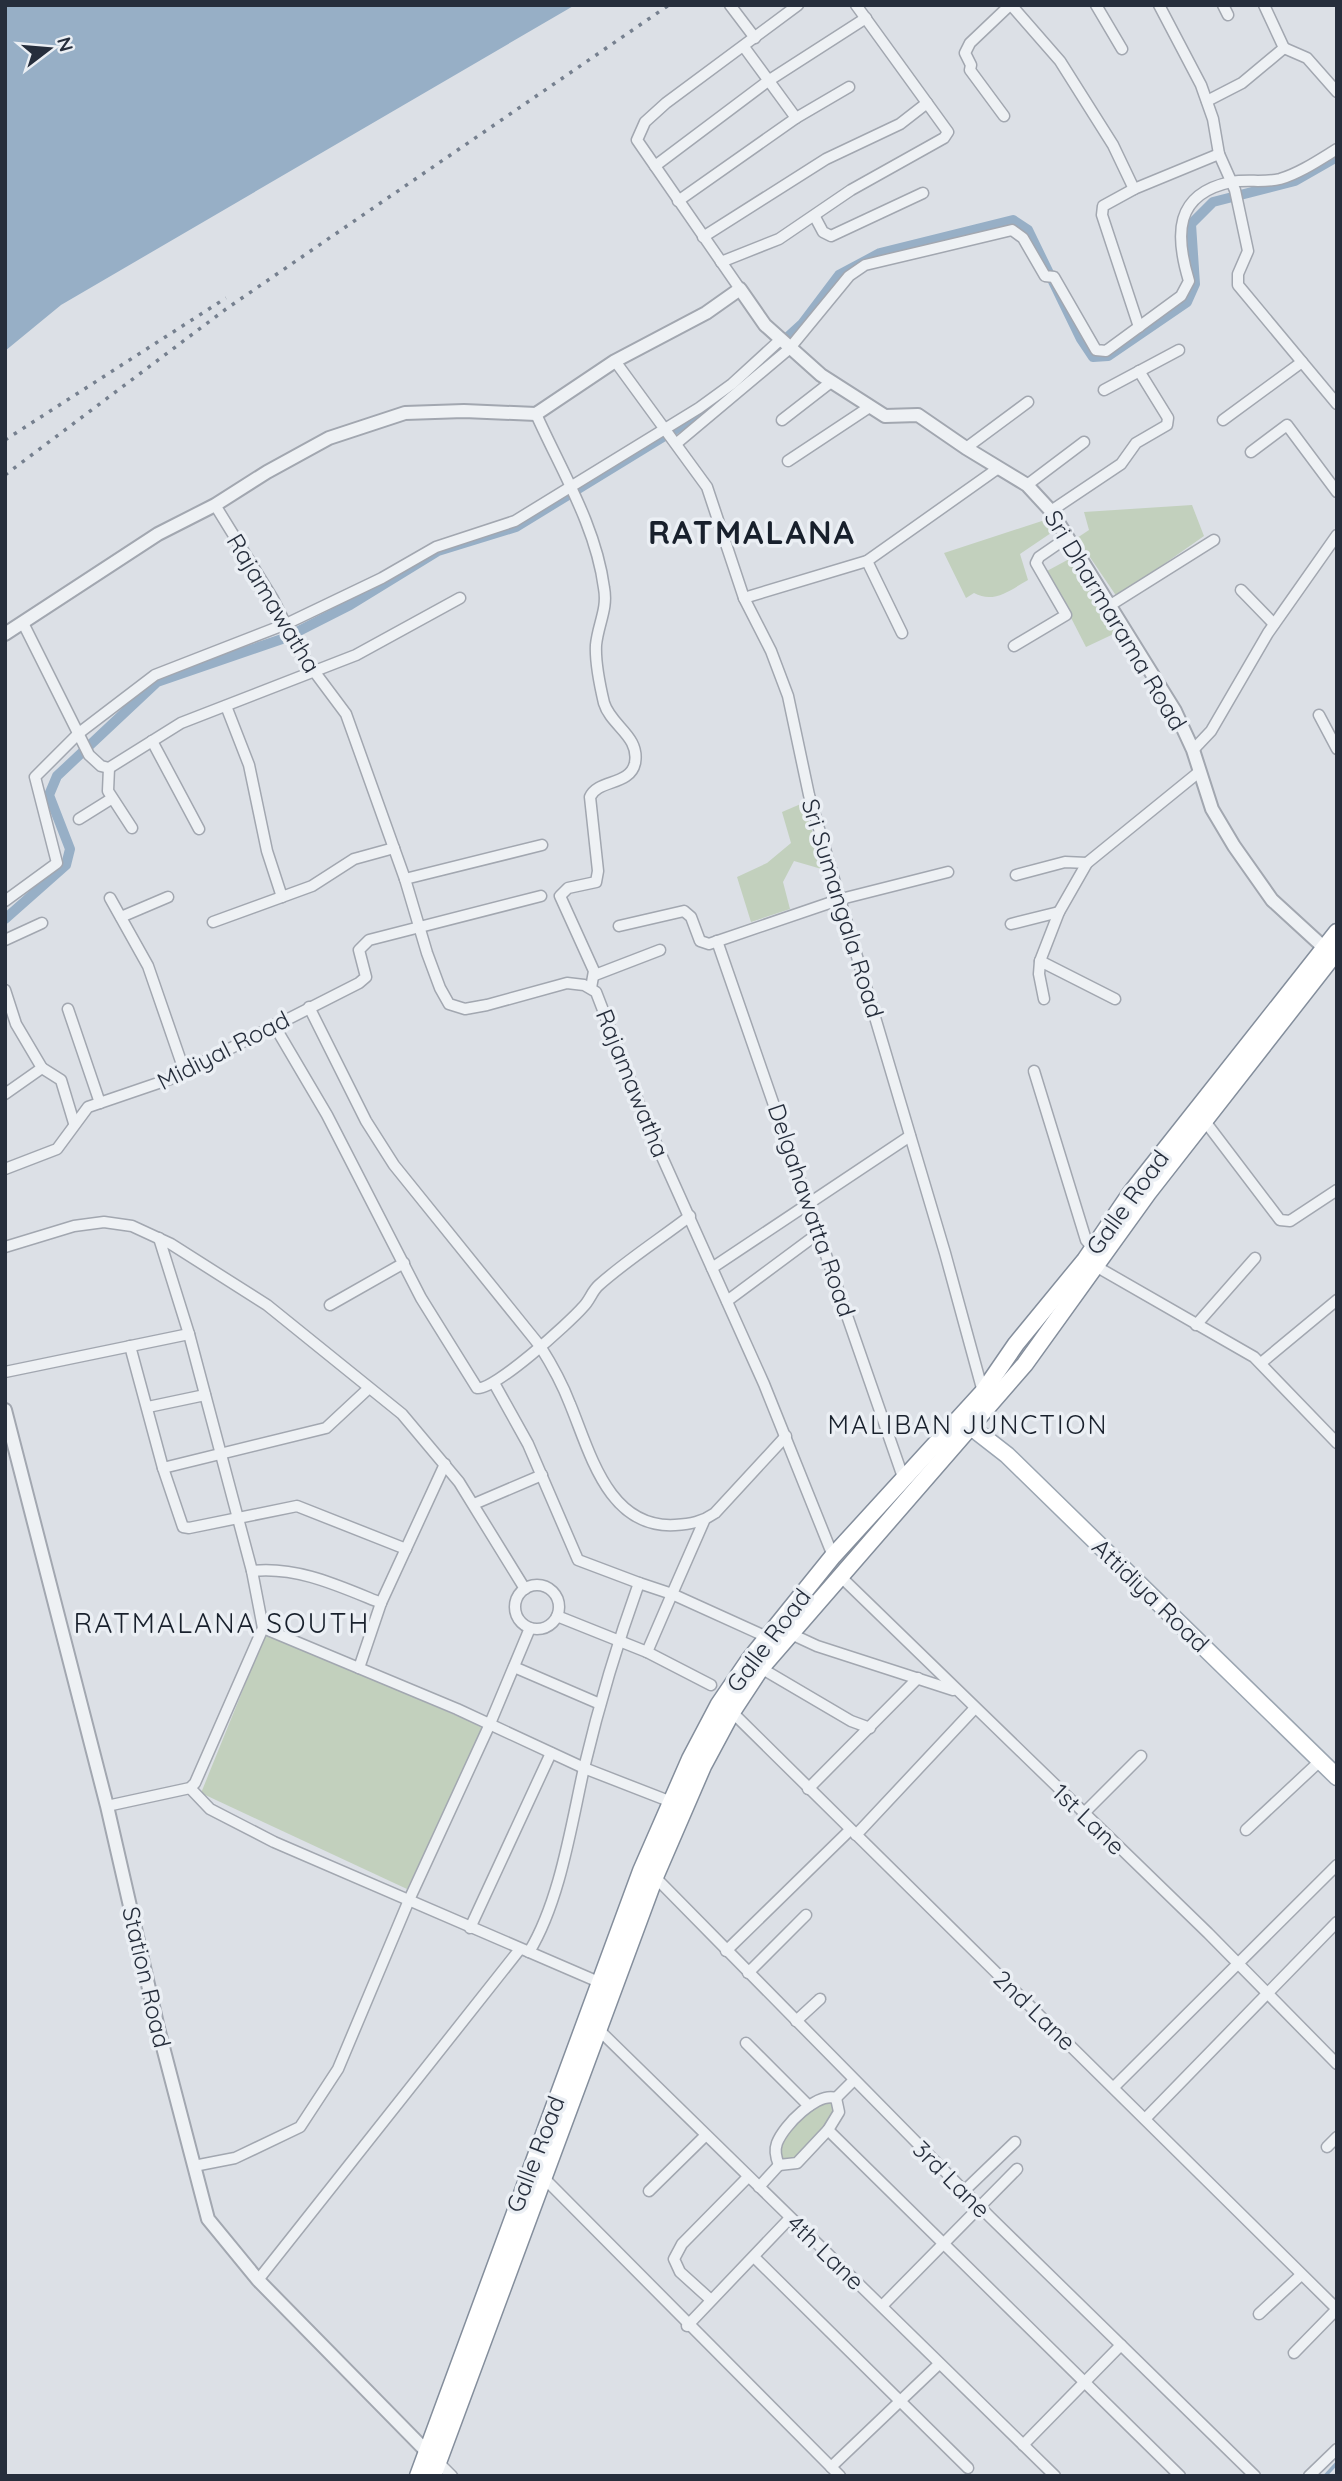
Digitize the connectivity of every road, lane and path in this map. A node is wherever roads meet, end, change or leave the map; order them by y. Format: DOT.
graph roads {
  1 [pos="730,5"];
  2 [pos="798,5"];
  3 [pos="856,5"];
  4 [pos="1010,5"];
  5 [pos="1096,5"];
  6 [pos="1159,5"];
  7 [pos="1264,5"];
  8 [pos="784,9"];
  9 [pos="866,18"];
  10 [pos="755,38"];
  11 [pos="744,47"];
  12 [pos="1284,48"];
  13 [pos="1122,49"];
  14 [pos="768,81"];
  15 [pos="849,87"];
  16 [pos="1337,92"];
  17 [pos="1207,101"];
  18 [pos="927,103"];
  19 [pos="1004,116"];
  20 [pos="796,118"];
  21 [pos="1337,149"];
  22 [pos="1219,154"];
  23 [pos="655,166"];
  24 [pos="1233,186"];
  25 [pos="1134,189"];
  26 [pos="923,193"];
  27 [pos="678,201"];
  28 [pos="815,217"];
  29 [pos="703,237"];
  30 [pos="722,262"];
  31 [pos="740,289"];
  32 [pos="1139,327"];
  33 [pos="784,344"];
  34 [pos="1179,350"];
  35 [pos="615,361"];
  36 [pos="1302,362"];
  37 [pos="1139,372"];
  38 [pos="831,382"];
  39 [pos="1104,390"];
  40 [pos="1028,402"];
  41 [pos="1337,404"];
  42 [pos="868,408"];
  43 [pos="536,414"];
  44 [pos="782,420"];
  45 [pos="1223,420"];
  46 [pos="671,436"];
  47 [pos="1084,442"];
  48 [pos="966,448"];
  49 [pos="1251,452"];
  50 [pos="788,461"];
  51 [pos="997,469"];
  52 [pos="1027,485"];
  53 [pos="570,489"];
  54 [pos="1337,492"];
  55 [pos="215,505"];
  56 [pos="1051,510"];
  57 [pos="1337,535"];
  58 [pos="1068,537"];
  59 [pos="1214,540"];
  60 [pos="867,561"];
  61 [pos="1241,590"];
  62 [pos="460,598"];
  63 [pos="744,598"];
  64 [pos="1109,606"];
  65 [pos="23,623"];
  66 [pos="1274,624"];
  67 [pos="287,625"];
  68 [pos="902,633"];
  69 [pos="5,634"];
  70 [pos="1014,646"];
  71 [pos="313,671"];
  72 [pos="226,706"];
  73 [pos="1319,715"];
  74 [pos="79,733"];
  75 [pos="152,741"];
  76 [pos="1337,749"];
  77 [pos="1193,750"];
  78 [pos="109,768"];
  79 [pos="1199,772"];
  80 [pos="111,799"];
  81 [pos="79,819"];
  82 [pos="132,828"];
  83 [pos="199,829"];
  84 [pos="541,845"];
  85 [pos="394,848"];
  86 [pos="1087,863"];
  87 [pos="948,872"];
  88 [pos="1016,876"];
  89 [pos="405,879"];
  90 [pos="541,896"];
  91 [pos="167,897"];
  92 [pos="282,897"];
  93 [pos="110,898"];
  94 [pos="841,899"];
  95 [pos="5,901"];
  96 [pos="1059,912"];
  97 [pos="121,917"];
  98 [pos="213,922"];
  99 [pos="42,923"];
  100 [pos="1011,924"];
  101 [pos="419,926"];
  102 [pos="620,926"];
  103 [pos="1337,932"];
  104 [pos="5,940"];
  105 [pos="718,941"];
  106 [pos="660,950"];
  107 [pos="1331,952"];
  108 [pos="1040,961"];
  109 [pos="595,975"];
  110 [pos="591,988"];
  111 [pos="5,990"];
  112 [pos="1044,999"];
  113 [pos="1115,999"];
  114 [pos="309,1007"];
  115 [pos="68,1009"];
  116 [pos="274,1025"];
  117 [pos="42,1068"];
  118 [pos="1034,1071"];
  119 [pos="185,1073"];
  120 [pos="5,1094"];
  121 [pos="100,1102"];
  122 [pos="1204,1120"];
  123 [pos="74,1123"];
  124 [pos="910,1136"];
  125 [pos="5,1169"];
  126 [pos="1337,1190"];
  127 [pos="810,1202"];
  128 [pos="690,1216"];
  129 [pos="821,1232"];
  130 [pos="159,1238"];
  131 [pos="5,1247"];
  132 [pos="1094,1258"];
  133 [pos="1255,1258"];
  134 [pos="404,1262"];
  135 [pos="712,1268"];
  136 [pos="1337,1300"];
  137 [pos="727,1301"];
  138 [pos="330,1305"];
  139 [pos="1196,1325"];
  140 [pos="190,1334"];
  141 [pos="130,1346"];
  142 [pos="540,1346"];
  143 [pos="1261,1363"];
  144 [pos="5,1372"];
  145 [pos="494,1383"];
  146 [pos="369,1388"];
  147 [pos="983,1392"];
  148 [pos="205,1395"];
  149 [pos="148,1407"];
  150 [pos="5,1409"];
  151 [pos="965,1422"];
  152 [pos="786,1436"];
  153 [pos="1337,1443"];
  154 [pos="221,1456"];
  155 [pos="445,1464"];
  156 [pos="163,1468"];
  157 [pos="542,1475"];
  158 [pos="904,1480"];
  159 [pos="474,1504"];
  160 [pos="238,1518"];
  161 [pos="704,1521"];
  162 [pos="406,1549"];
  163 [pos="833,1556"];
  164 [pos="252,1571"];
  165 [pos="839,1575"];
  166 [pos="639,1583"];
  167 [pos="525,1589"];
  168 [pos="672,1594"];
  169 [pos="381,1602"];
  170 [pos="557,1616"];
  171 [pos="263,1628"];
  172 [pos="530,1628"];
  173 [pos="789,1632"];
  174 [pos="766,1637"];
  175 [pos="617,1642"];
  176 [pos="647,1652"];
  177 [pos="514,1667"];
  178 [pos="359,1668"];
  179 [pos="761,1668"];
  180 [pos="918,1678"];
  181 [pos="711,1685"];
  182 [pos="956,1690"];
  183 [pos="600,1704"];
  184 [pos="975,1708"];
  185 [pos="732,1712"];
  186 [pos="489,1726"];
  187 [pos="870,1727"];
  188 [pos="551,1753"];
  189 [pos="1141,1756"];
  190 [pos="1320,1761"];
  191 [pos="584,1768"];
  192 [pos="1337,1777"];
  193 [pos="190,1788"];
  194 [pos="808,1788"];
  195 [pos="677,1805"];
  196 [pos="107,1806"];
  197 [pos="1083,1814"];
  198 [pos="1246,1830"];
  199 [pos="853,1833"];
  200 [pos="1337,1865"];
  201 [pos="655,1877"];
  202 [pos="409,1900"];
  203 [pos="806,1914"];
  204 [pos="1337,1922"];
  205 [pos="470,1928"];
  206 [pos="525,1951"];
  207 [pos="726,1951"];
  208 [pos="1236,1963"];
  209 [pos="748,1973"];
  210 [pos="601,1983"];
  211 [pos="1268,1995"];
  212 [pos="820,1999"];
  213 [pos="796,2021"];
  214 [pos="598,2029"];
  215 [pos="746,2043"];
  216 [pos="1337,2064"];
  217 [pos="854,2080"];
  218 [pos="1114,2087"];
  219 [pos="836,2098"];
  220 [pos="809,2106"];
  221 [pos="1145,2119"];
  222 [pos="828,2130"];
  223 [pos="705,2136"];
  224 [pos="1337,2137"];
  225 [pos="1015,2142"];
  226 [pos="1327,2147"];
  227 [pos="779,2165"];
  228 [pos="194,2166"];
  229 [pos="1017,2169"];
  230 [pos="542,2176"];
  231 [pos="748,2177"];
  232 [pos="759,2188"];
  233 [pos="649,2191"];
  234 [pos="964,2191"];
  235 [pos="979,2206"];
  236 [pos="790,2218"];
  237 [pos="944,2242"];
  238 [pos="754,2257"];
  239 [pos="1301,2275"];
  240 [pos="258,2280"];
  241 [pos="711,2300"];
  242 [pos="882,2306"];
  243 [pos="1337,2309"];
  244 [pos="1259,2315"];
  245 [pos="687,2326"];
  246 [pos="1121,2345"];
  247 [pos="1294,2353"];
  248 [pos="939,2364"];
  249 [pos="1084,2382"];
  250 [pos="900,2402"];
  251 [pos="1023,2445"];
  252 [pos="1337,2449"];
  253 [pos="433,2463"];
  254 [pos="831,2467"];
  255 [pos="968,2468"];
  256 [pos="418,2476"];
  257 [pos="452,2476"];
  258 [pos="840,2476"];
  259 [pos="1055,2476"];
  260 [pos="1180,2476"];
  261 [pos="1255,2476"];
  262 [pos="1309,2476"];
  1 -- 10 [label="street"];
  2 -- 8 [label="street"];
  3 -- 9 [label="street"];
  4 -- 19 [label="street"];
  4 -- 25 [label="street"];
  5 -- 13 [label="street"];
  6 -- 17 [label="street"];
  7 -- 12 [label="street"];
  8 -- 10 [label="street"];
  9 -- 14 [label="street"];
  9 -- 18 [label="street"];
  10 -- 11 [label="street"];
  11 -- 14 [label="street"];
  11 -- 23 [label="street, Sri Dharmarama Road"];
  12 -- 16 [label="street"];
  12 -- 17 [label="street"];
  14 -- 20 [label="street"];
  14 -- 23 [label="street"];
  15 -- 20 [label="street"];
  17 -- 22 [label="street"];
  18 -- 28 [label="street"];
  18 -- 29 [label="street"];
  20 -- 27 [label="street"];
  21 -- 24 [label="street"];
  22 -- 24 [label="street"];
  22 -- 25 [label="street"];
  23 -- 27 [label="street, Sri Dharmarama Road"];
  24 -- 32 [label="street"];
  24 -- 36 [label="street"];
  25 -- 32 [label="street"];
  26 -- 28 [label="street"];
  27 -- 29 [label="street, Sri Dharmarama Road"];
  28 -- 30 [label="street"];
  29 -- 30 [label="street, Sri Dharmarama Road"];
  30 -- 31 [label="street, Sri Dharmarama Road"];
  31 -- 33 [label="street, Sri Dharmarama Road"];
  31 -- 35 [label="street"];
  32 -- 33 [label="street"];
  33 -- 38 [label="street, Sri Dharmarama Road"];
  33 -- 46 [label="street"];
  33 -- 46 [label="street"];
  34 -- 37 [label="street"];
  35 -- 43 [label="street"];
  35 -- 46 [label="street, Sri Sumangala Road"];
  36 -- 41 [label="street"];
  36 -- 45 [label="street"];
  37 -- 39 [label="street"];
  37 -- 56 [label="street"];
  38 -- 42 [label="street, Sri Dharmarama Road"];
  38 -- 44 [label="street"];
  40 -- 48 [label="street"];
  42 -- 48 [label="street, Sri Dharmarama Road"];
  42 -- 50 [label="street"];
  43 -- 53 [label="street"];
  43 -- 55 [label="street"];
  46 -- 53 [label="street"];
  46 -- 63 [label="street, Sri Sumangala Road"];
  47 -- 52 [label="street"];
  48 -- 51 [label="street, Sri Dharmarama Road"];
  49 -- 54 [label="street"];
  51 -- 52 [label="street, Sri Dharmarama Road"];
  51 -- 60 [label="street"];
  52 -- 56 [label="street, Sri Dharmarama Road"];
  53 -- 67 [label="street"];
  53 -- 109 [label="street"];
  55 -- 65 [label="street"];
  55 -- 67 [label="street, Rajamawatha"];
  56 -- 58 [label="street, Sri Dharmarama Road"];
  57 -- 66 [label="street"];
  58 -- 64 [label="street, Sri Dharmarama Road"];
  58 -- 70 [label="street"];
  59 -- 64 [label="street"];
  60 -- 63 [label="street"];
  60 -- 68 [label="street"];
  61 -- 66 [label="street"];
  62 -- 71 [label="street"];
  63 -- 94 [label="street, Sri Sumangala Road"];
  64 -- 77 [label="street, Sri Dharmarama Road"];
  65 -- 69 [label="street"];
  65 -- 74 [label="street"];
  66 -- 77 [label="street"];
  67 -- 71 [label="street, Rajamawatha"];
  67 -- 74 [label="street"];
  71 -- 72 [label="street"];
  71 -- 85 [label="street, Rajamawatha"];
  72 -- 75 [label="street"];
  72 -- 92 [label="street"];
  73 -- 76 [label="street"];
  74 -- 78 [label="street"];
  74 -- 95 [label="street"];
  75 -- 78 [label="street"];
  75 -- 83 [label="street"];
  77 -- 79 [label="street, Sri Dharmarama Road"];
  78 -- 80 [label="street"];
  79 -- 86 [label="street"];
  79 -- 107 [label="street, Sri Dharmarama Road"];
  80 -- 81 [label="street"];
  80 -- 82 [label="street"];
  84 -- 89 [label="street"];
  85 -- 89 [label="street, Rajamawatha"];
  85 -- 92 [label="street"];
  86 -- 88 [label="street"];
  86 -- 96 [label="street"];
  87 -- 94 [label="street"];
  89 -- 101 [label="street, Rajamawatha"];
  90 -- 101 [label="street"];
  91 -- 97 [label="street"];
  92 -- 98 [label="street"];
  93 -- 97 [label="street"];
  94 -- 105 [label="street"];
  94 -- 124 [label="street, Sri Sumangala Road"];
  96 -- 100 [label="street"];
  96 -- 108 [label="street"];
  97 -- 119 [label="street"];
  99 -- 104 [label="street"];
  101 -- 110 [label="street, Rajamawatha"];
  101 -- 114 [label="street, Midiyal Road"];
  102 -- 105 [label="street"];
  103 -- 107 [label="main road, Galle Road"];
  105 -- 127 [label="street, Delgahawatta Road"];
  106 -- 109 [label="street"];
  107 -- 122 [label="main road, Galle Road"];
  107 -- 132 [label="main road, Galle Road"];
  108 -- 112 [label="street"];
  108 -- 113 [label="street"];
  109 -- 110 [label="street"];
  110 -- 128 [label="street, Rajamawatha"];
  111 -- 117 [label="street"];
  114 -- 116 [label="street, Midiyal Road"];
  114 -- 142 [label="street"];
  115 -- 121 [label="street"];
  116 -- 119 [label="street, Midiyal Road"];
  116 -- 134 [label="street"];
  117 -- 120 [label="street"];
  117 -- 123 [label="street"];
  118 -- 132 [label="street"];
  119 -- 121 [label="street, Midiyal Road"];
  121 -- 123 [label="street, Midiyal Road"];
  122 -- 126 [label="street"];
  122 -- 132 [label="main road, Galle Road"];
  123 -- 125 [label="street, Midiyal Road"];
  124 -- 127 [label="street"];
  124 -- 147 [label="street, Sri Sumangala Road"];
  127 -- 129 [label="street, Delgahawatta Road"];
  127 -- 135 [label="street"];
  128 -- 135 [label="street, Rajamawatha"];
  128 -- 142 [label="street"];
  129 -- 137 [label="street"];
  129 -- 158 [label="street, Delgahawatta Road"];
  130 -- 131 [label="street"];
  130 -- 140 [label="street"];
  130 -- 146 [label="street"];
  132 -- 139 [label="street"];
  132 -- 147 [label="main road, Galle Road"];
  132 -- 151 [label="main road, Galle Road"];
  133 -- 139 [label="street"];
  134 -- 138 [label="street"];
  134 -- 145 [label="street"];
  135 -- 137 [label="street, Rajamawatha"];
  136 -- 143 [label="street"];
  137 -- 152 [label="street, Rajamawatha"];
  139 -- 143 [label="street"];
  140 -- 141 [label="street"];
  140 -- 148 [label="street"];
  141 -- 144 [label="street"];
  141 -- 149 [label="street"];
  142 -- 145 [label="street"];
  142 -- 161 [label="street"];
  143 -- 153 [label="street"];
  145 -- 157 [label="street"];
  146 -- 154 [label="street"];
  146 -- 155 [label="street"];
  147 -- 151 [label="main road, Galle Road"];
  148 -- 149 [label="street"];
  148 -- 154 [label="street"];
  149 -- 156 [label="street"];
  150 -- 196 [label="street, Station Road"];
  151 -- 158 [label="main road, Galle Road"];
  151 -- 165 [label="main road, Galle Road"];
  151 -- 190 [label="main road, Attidiya Road"];
  152 -- 161 [label="street"];
  152 -- 163 [label="street, Rajamawatha"];
  154 -- 156 [label="street"];
  154 -- 160 [label="street"];
  155 -- 159 [label="street"];
  155 -- 162 [label="street"];
  156 -- 160 [label="street"];
  157 -- 159 [label="street"];
  157 -- 166 [label="street"];
  158 -- 163 [label="main road, Galle Road"];
  159 -- 167 [label="street"];
  160 -- 162 [label="street"];
  160 -- 164 [label="street"];
  161 -- 168 [label="street"];
  162 -- 169 [label="street"];
  163 -- 174 [label="main road, Galle Road"];
  164 -- 169 [label="street"];
  164 -- 171 [label="street"];
  165 -- 173 [label="main road, Galle Road"];
  165 -- 182 [label="street, 1st Lane"];
  166 -- 168 [label="street"];
  166 -- 175 [label="street"];
  167 -- 170 [label="street"];
  167 -- 172 [label="street"];
  168 -- 174 [label="street"];
  168 -- 176 [label="street"];
  169 -- 178 [label="street"];
  170 -- 172 [label="street"];
  170 -- 175 [label="street"];
  171 -- 178 [label="street"];
  171 -- 193 [label="street"];
  172 -- 177 [label="street"];
  173 -- 179 [label="main road, Galle Road"];
  173 -- 180 [label="street"];
  174 -- 195 [label="main road, Galle Road"];
  175 -- 176 [label="street"];
  175 -- 183 [label="street"];
  176 -- 181 [label="street"];
  177 -- 183 [label="street"];
  177 -- 186 [label="street"];
  178 -- 186 [label="street"];
  179 -- 185 [label="main road, Galle Road"];
  179 -- 187 [label="street"];
  180 -- 182 [label="street"];
  180 -- 187 [label="street"];
  182 -- 184 [label="street, 1st Lane"];
  183 -- 191 [label="street"];
  184 -- 197 [label="street, 1st Lane"];
  184 -- 199 [label="street"];
  185 -- 194 [label="street, 2nd Lane"];
  185 -- 195 [label="main road, Galle Road"];
  186 -- 188 [label="street"];
  186 -- 202 [label="street"];
  187 -- 194 [label="street"];
  188 -- 191 [label="street"];
  188 -- 205 [label="street"];
  189 -- 197 [label="street"];
  190 -- 192 [label="main road, Attidiya Road"];
  190 -- 198 [label="street"];
  191 -- 195 [label="street"];
  191 -- 206 [label="street"];
  193 -- 196 [label="street"];
  193 -- 202 [label="street"];
  194 -- 199 [label="street, 2nd Lane"];
  195 -- 201 [label="main road, Galle Road"];
  195 -- 210 [label="main road, Galle Road"];
  196 -- 228 [label="street, Station Road"];
  197 -- 208 [label="street, 1st Lane"];
  199 -- 207 [label="street"];
  199 -- 218 [label="street, 2nd Lane"];
  200 -- 208 [label="street"];
  201 -- 207 [label="street, 3rd Lane"];
  201 -- 214 [label="main road, Galle Road"];
  202 -- 205 [label="street"];
  202 -- 228 [label="street"];
  203 -- 209 [label="street"];
  204 -- 211 [label="street"];
  205 -- 206 [label="street"];
  206 -- 210 [label="street"];
  206 -- 240 [label="street"];
  207 -- 209 [label="street, 3rd Lane"];
  208 -- 211 [label="street, 1st Lane"];
  208 -- 218 [label="street"];
  209 -- 213 [label="street, 3rd Lane"];
  210 -- 253 [label="main road, Galle Road"];
  211 -- 216 [label="street, 1st Lane"];
  211 -- 221 [label="street"];
  212 -- 213 [label="street"];
  213 -- 217 [label="street, 3rd Lane"];
  214 -- 223 [label="street, 4th Lane"];
  214 -- 230 [label="main road, Galle Road"];
  215 -- 220 [label="street"];
  217 -- 219 [label="street"];
  217 -- 234 [label="street, 3rd Lane"];
  218 -- 221 [label="street, 2nd Lane"];
  219 -- 220 [label="street"];
  219 -- 222 [label="street"];
  220 -- 227 [label="street"];
  221 -- 239 [label="street, 2nd Lane"];
  222 -- 227 [label="street"];
  222 -- 237 [label="street"];
  223 -- 231 [label="street, 4th Lane"];
  223 -- 233 [label="street"];
  224 -- 226 [label="street"];
  225 -- 234 [label="street"];
  227 -- 232 [label="street"];
  228 -- 240 [label="street, Station Road"];
  229 -- 235 [label="street"];
  230 -- 245 [label="street"];
  230 -- 253 [label="main road, Galle Road"];
  231 -- 232 [label="street, 4th Lane"];
  231 -- 241 [label="street"];
  232 -- 236 [label="street, 4th Lane"];
  234 -- 235 [label="street, 3rd Lane"];
  235 -- 237 [label="street"];
  235 -- 246 [label="street, 3rd Lane"];
  236 -- 238 [label="street"];
  236 -- 242 [label="street, 4th Lane"];
  237 -- 242 [label="street"];
  237 -- 249 [label="street"];
  238 -- 241 [label="street"];
  238 -- 250 [label="street"];
  239 -- 243 [label="street, 2nd Lane"];
  239 -- 244 [label="street"];
  240 -- 253 [label="street, Station Road"];
  241 -- 245 [label="street"];
  242 -- 248 [label="street, 4th Lane"];
  243 -- 247 [label="street"];
  245 -- 254 [label="street"];
  246 -- 249 [label="street"];
  246 -- 261 [label="street, 3rd Lane"];
  248 -- 250 [label="street"];
  248 -- 251 [label="street, 4th Lane"];
  249 -- 251 [label="street"];
  249 -- 260 [label="street"];
  250 -- 254 [label="street"];
  250 -- 255 [label="street"];
  251 -- 259 [label="street, 4th Lane"];
  252 -- 262 [label="street"];
  253 -- 256 [label="main road, Galle Road"];
  253 -- 257 [label="street"];
  254 -- 258 [label="street"];
}
